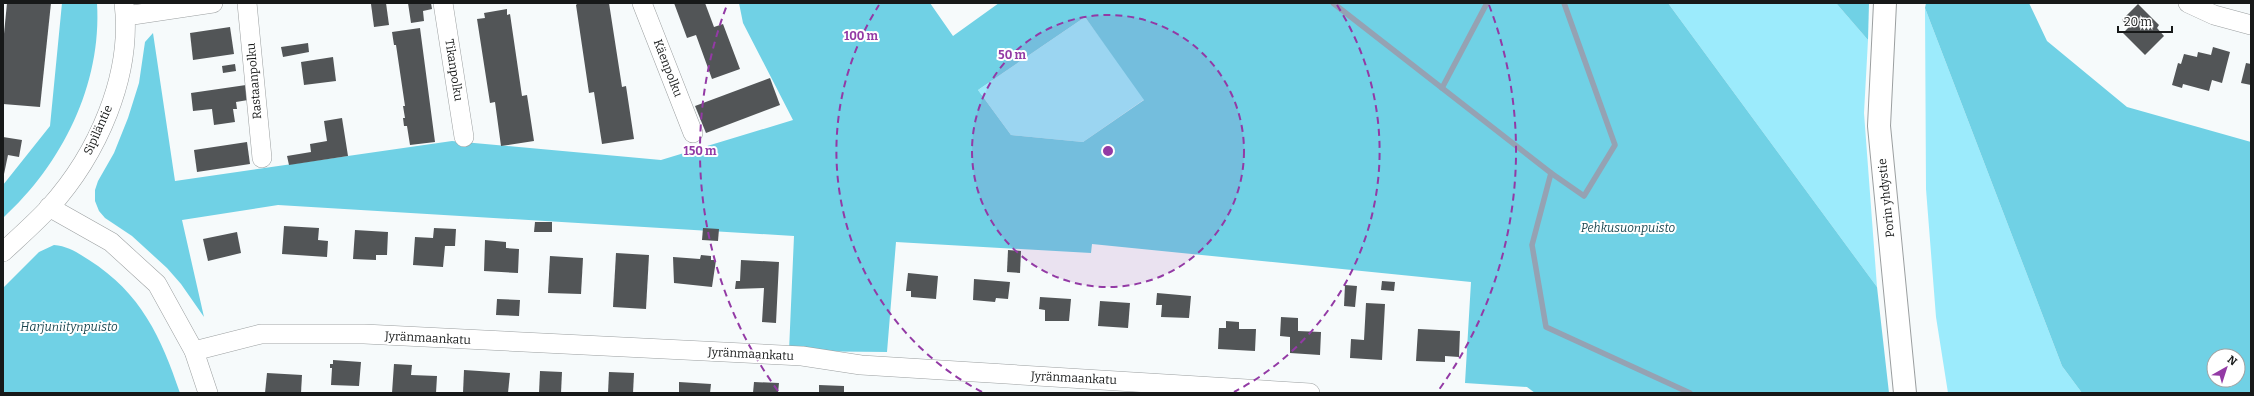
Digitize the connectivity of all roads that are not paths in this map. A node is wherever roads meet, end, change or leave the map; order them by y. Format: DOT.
graph roads {
  1 [pos="213,3"];
  2 [pos="247,3"];
  3 [pos="443,3"];
  4 [pos="642,3"];
  5 [pos="1885,3"];
  6 [pos="2188,3"];
  7 [pos="125,10"];
  8 [pos="2251,25"];
  9 [pos="693,132"];
  10 [pos="464,137"];
  11 [pos="262,158"];
  12 [pos="49,207"];
  13 [pos="3,252"];
  14 [pos="194,351"];
  15 [pos="1246,391"];
  16 [pos="208,393"];
  17 [pos="1310,393"];
  18 [pos="1905,393"];
  1 -- 7 [label="street"];
  2 -- 11 [label="street, Rastaanpolku"];
  3 -- 10 [label="street, Tikanpolku"];
  4 -- 9 [label="street, Käenpolku"];
  5 -- 18 [label="main road, Porin yhdystie"];
  6 -- 8 [label="street"];
  7 -- 12 [label="street, Sipiläntie"];
  12 -- 13 [label="street, Sipiläntie"];
  12 -- 14 [label="street"];
  14 -- 15 [label="street, Jyränmaankatu"];
  14 -- 16 [label="street"];
  15 -- 17 [label="street, Jyränmaankatu"];
}
